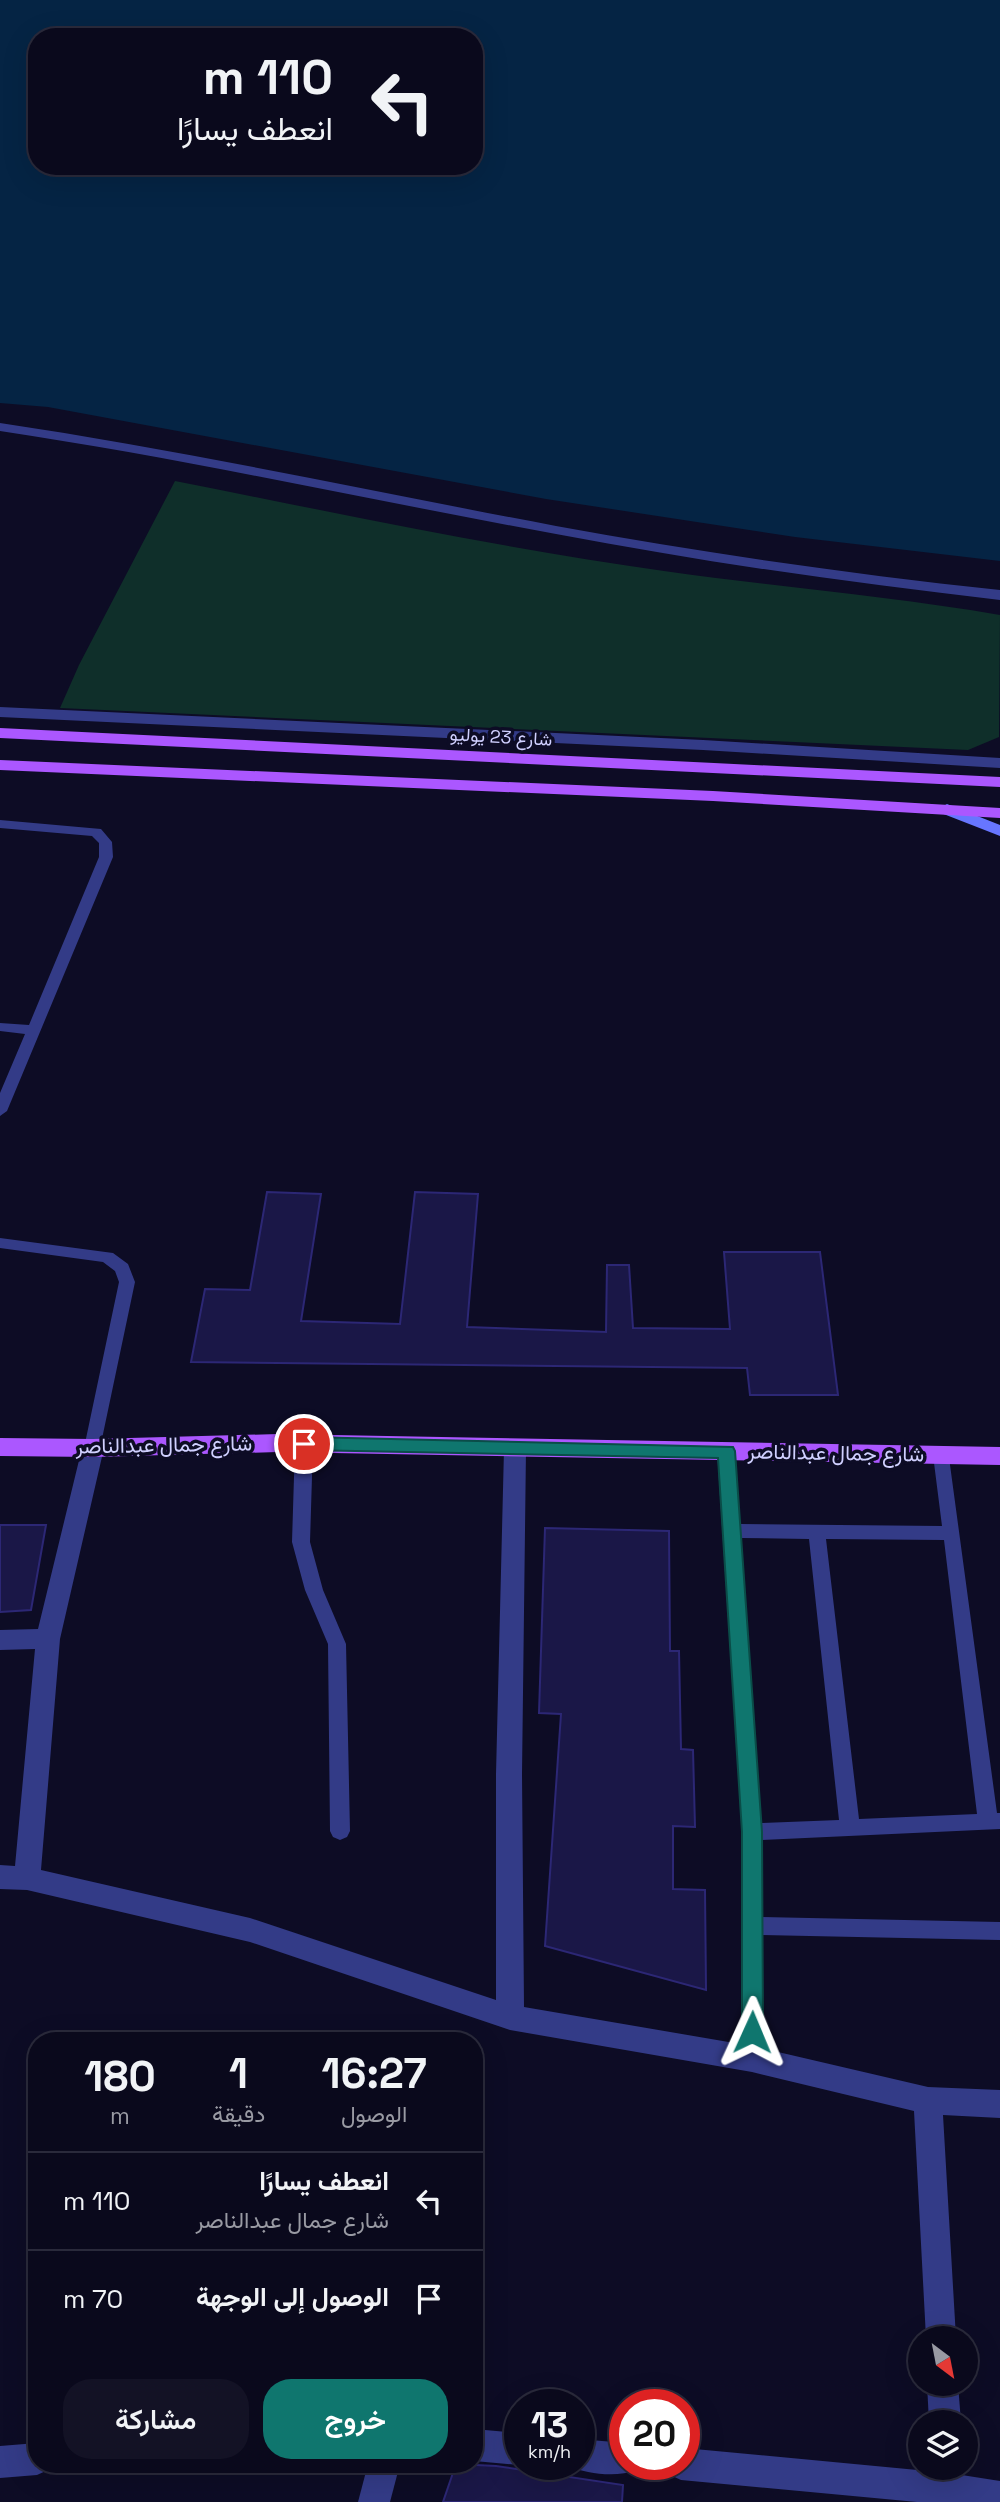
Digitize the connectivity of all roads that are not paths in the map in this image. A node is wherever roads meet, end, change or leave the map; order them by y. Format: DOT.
graph roads {
  1 [pos="0,427"];
  2 [pos="1000,595"];
  3 [pos="0,712"];
  4 [pos="0,733"];
  5 [pos="729,747"];
  6 [pos="1000,763"];
  7 [pos="0,765"];
  8 [pos="727,769"];
  9 [pos="1000,782"];
  10 [pos="947,809"];
  11 [pos="1000,813"];
  12 [pos="0,824"];
  13 [pos="1000,831"];
  14 [pos="0,1027"];
  15 [pos="34,1030"];
  16 [pos="0,1111"];
  17 [pos="0,1242"];
  18 [pos="304,1444"];
  19 [pos="0,1447"];
  20 [pos="93,1448"];
  21 [pos="515,1449"];
  22 [pos="726,1451"];
  23 [pos="942,1455"];
  24 [pos="1000,1456"];
  25 [pos="732,1531"];
  26 [pos="817,1533"];
  27 [pos="952,1533"];
  28 [pos="48,1639"];
  29 [pos="0,1640"];
  30 [pos="994,1821"];
  31 [pos="850,1828"];
  32 [pos="340,1831"];
  33 [pos="752,1832"];
  34 [pos="13,1878"];
  35 [pos="754,1926"];
  36 [pos="1000,1931"];
  37 [pos="510,2017"];
  38 [pos="752,2059"];
  39 [pos="928,2101"];
  40 [pos="1000,2104"];
  41 [pos="940,2326"];
  42 [pos="483,2446"];
  43 [pos="504,2448"];
  44 [pos="28,2460"];
  45 [pos="0,2462"];
  46 [pos="700,2465"];
  47 [pos="382,2473"];
  48 [pos="908,2476"];
  49 [pos="953,2480"];
  50 [pos="1000,2497"];
  51 [pos="374,2502"];
  1 -- 2 [label="street"];
  3 -- 5 [label="street"];
  4 -- 8 [label="main road, شارع 23 يوليو"];
  5 -- 6 [label="street"];
  5 -- 8 [label="street"];
  7 -- 10 [label="main road"];
  8 -- 9 [label="main road, شارع 23 يوليو"];
  10 -- 11 [label="main road"];
  10 -- 13 [label="street"];
  12 -- 15 [label="lane"];
  14 -- 15 [label="lane"];
  15 -- 16 [label="lane"];
  17 -- 20 [label="lane"];
  18 -- 20 [label="main road, شارع جمال عبدالناصر"];
  18 -- 21 [label="main road, شارع جمال عبدالناصر"];
  18 -- 32 [label="lane"];
  19 -- 20 [label="main road, شارع جمال عبدالناصر"];
  20 -- 28 [label="street"];
  21 -- 22 [label="main road, شارع جمال عبدالناصر"];
  21 -- 37 [label="street"];
  22 -- 23 [label="main road, شارع جمال عبدالناصر"];
  22 -- 25 [label="lane"];
  23 -- 24 [label="main road, شارع جمال عبدالناصر"];
  23 -- 27 [label="lane"];
  25 -- 26 [label="lane"];
  25 -- 33 [label="lane"];
  26 -- 27 [label="lane"];
  26 -- 31 [label="lane"];
  27 -- 30 [label="lane"];
  28 -- 29 [label="street"];
  28 -- 34 [label="street"];
  30 -- 31 [label="lane"];
  31 -- 33 [label="lane"];
  33 -- 35 [label="lane"];
  34 -- 37 [label="street"];
  35 -- 36 [label="lane"];
  35 -- 38 [label="lane"];
  37 -- 38 [label="street"];
  38 -- 39 [label="street"];
  39 -- 40 [label="street"];
  39 -- 41 [label="street"];
  42 -- 43 [label="street"];
  44 -- 45 [label="street"];
  46 -- 48 [label="street"];
  47 -- 51 [label="street"];
  49 -- 50 [label="street"];
}
